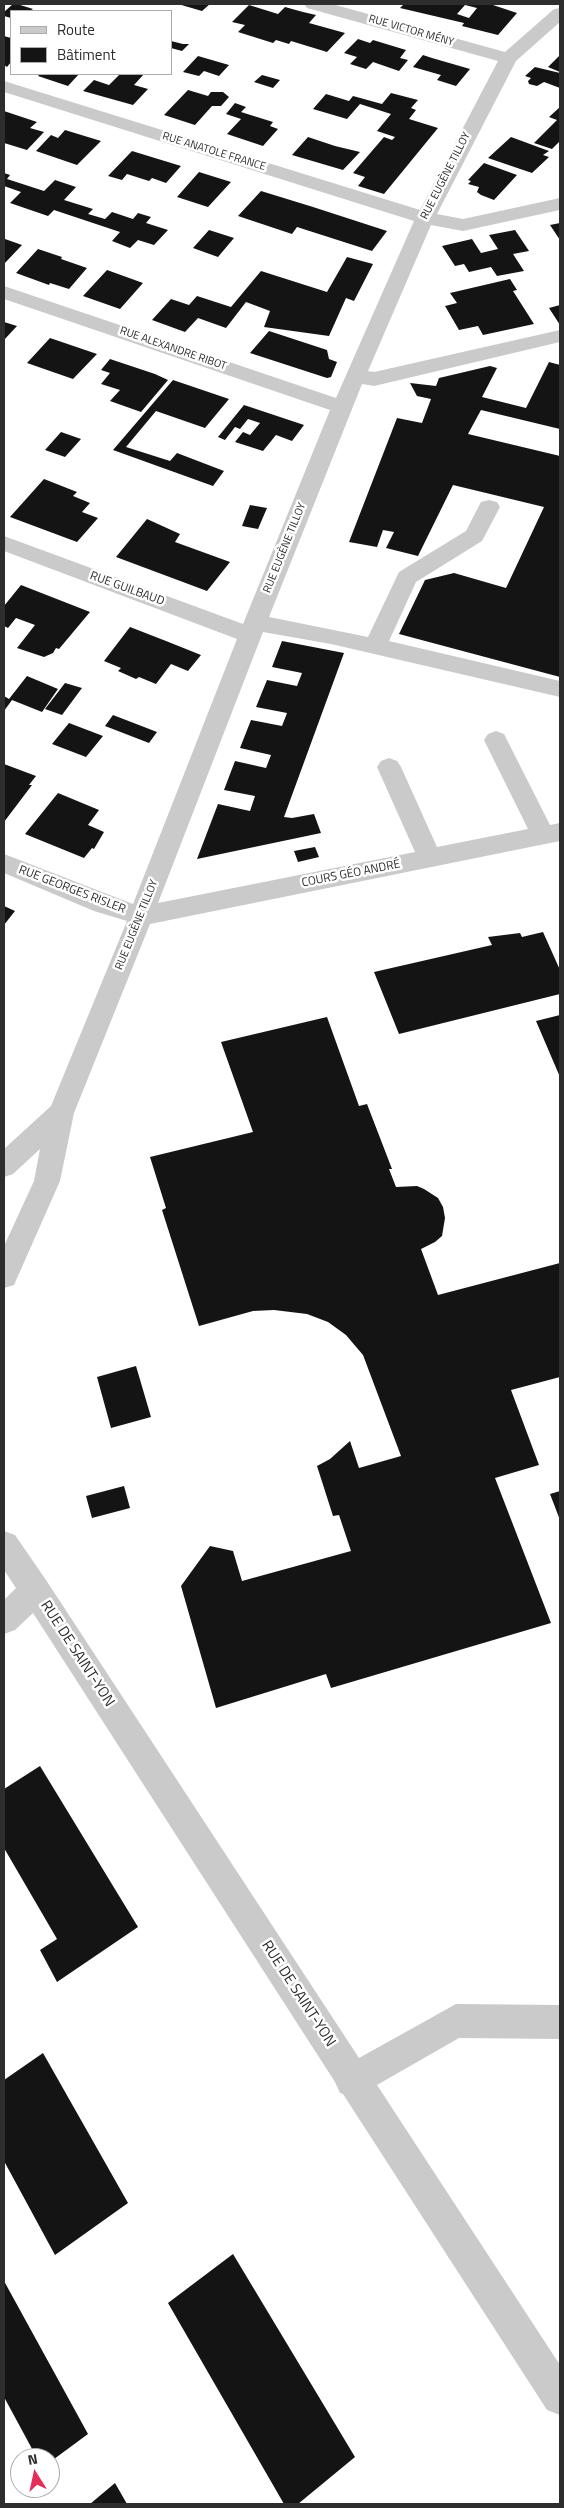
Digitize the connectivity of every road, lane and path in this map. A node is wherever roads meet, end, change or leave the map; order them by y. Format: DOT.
graph roads {
  1 [pos="314,4"];
  2 [pos="560,13"];
  3 [pos="508,58"];
  4 [pos="4,86"];
  5 [pos="560,204"];
  6 [pos="424,218"];
  7 [pos="4,292"];
  8 [pos="560,336"];
  9 [pos="356,376"];
  10 [pos="342,407"];
  11 [pos="489,508"];
  12 [pos="4,543"];
  13 [pos="252,629"];
  14 [pos="375,646"];
  15 [pos="560,689"];
  16 [pos="496,740"];
  17 [pos="389,767"];
  18 [pos="552,834"];
  19 [pos="430,858"];
  20 [pos="4,863"];
  21 [pos="142,916"];
  22 [pos="61,1113"];
  23 [pos="4,1166"];
  24 [pos="5,1273"];
  25 [pos="4,1545"];
  26 [pos="36,1590"];
  27 [pos="4,1620"];
  28 [pos="560,2022"];
  29 [pos="352,2081"];
  30 [pos="560,2397"];
  1 -- 3 [label="street, RUE VICTOR MÉNY"];
  2 -- 3 [label="street, RUE EUGÈNE TILLOY"];
  3 -- 6 [label="street, RUE EUGÈNE TILLOY"];
  4 -- 6 [label="street, RUE ANATOLE FRANCE"];
  5 -- 6 [label="street, RUE ANATOLE FRANCE"];
  6 -- 9 [label="street, RUE EUGÈNE TILLOY"];
  7 -- 10 [label="street, RUE ALEXANDRE RIBOT"];
  8 -- 9 [label="street"];
  9 -- 10 [label="street, RUE EUGÈNE TILLOY"];
  10 -- 13 [label="street, RUE EUGÈNE TILLOY"];
  11 -- 14 [label="street"];
  12 -- 13 [label="street, RUE GUILBAUD"];
  13 -- 14 [label="street, RUE GUILBAUD"];
  13 -- 21 [label="street, RUE EUGÈNE TILLOY"];
  14 -- 15 [label="street, RUE GUILBAUD"];
  16 -- 18 [label="street"];
  17 -- 19 [label="street"];
  18 -- 19 [label="street, COURS GÉO ANDRÉ"];
  19 -- 21 [label="street, COURS GÉO ANDRÉ"];
  20 -- 21 [label="street, RUE GEORGES RISLER"];
  21 -- 22 [label="street, RUE EUGÈNE TILLOY"];
  22 -- 23 [label="street, RUE EUGÈNE TILLOY"];
  22 -- 24 [label="street, RUE EUGÈNE TILLOY"];
  25 -- 26 [label="street, RUE DE SAINT-YON"];
  26 -- 27 [label="street, RUE DE SAINT-YON"];
  26 -- 29 [label="street, RUE DE SAINT-YON"];
  28 -- 29 [label="street"];
  29 -- 30 [label="street, RUE DE SAINT-YON"];
}
